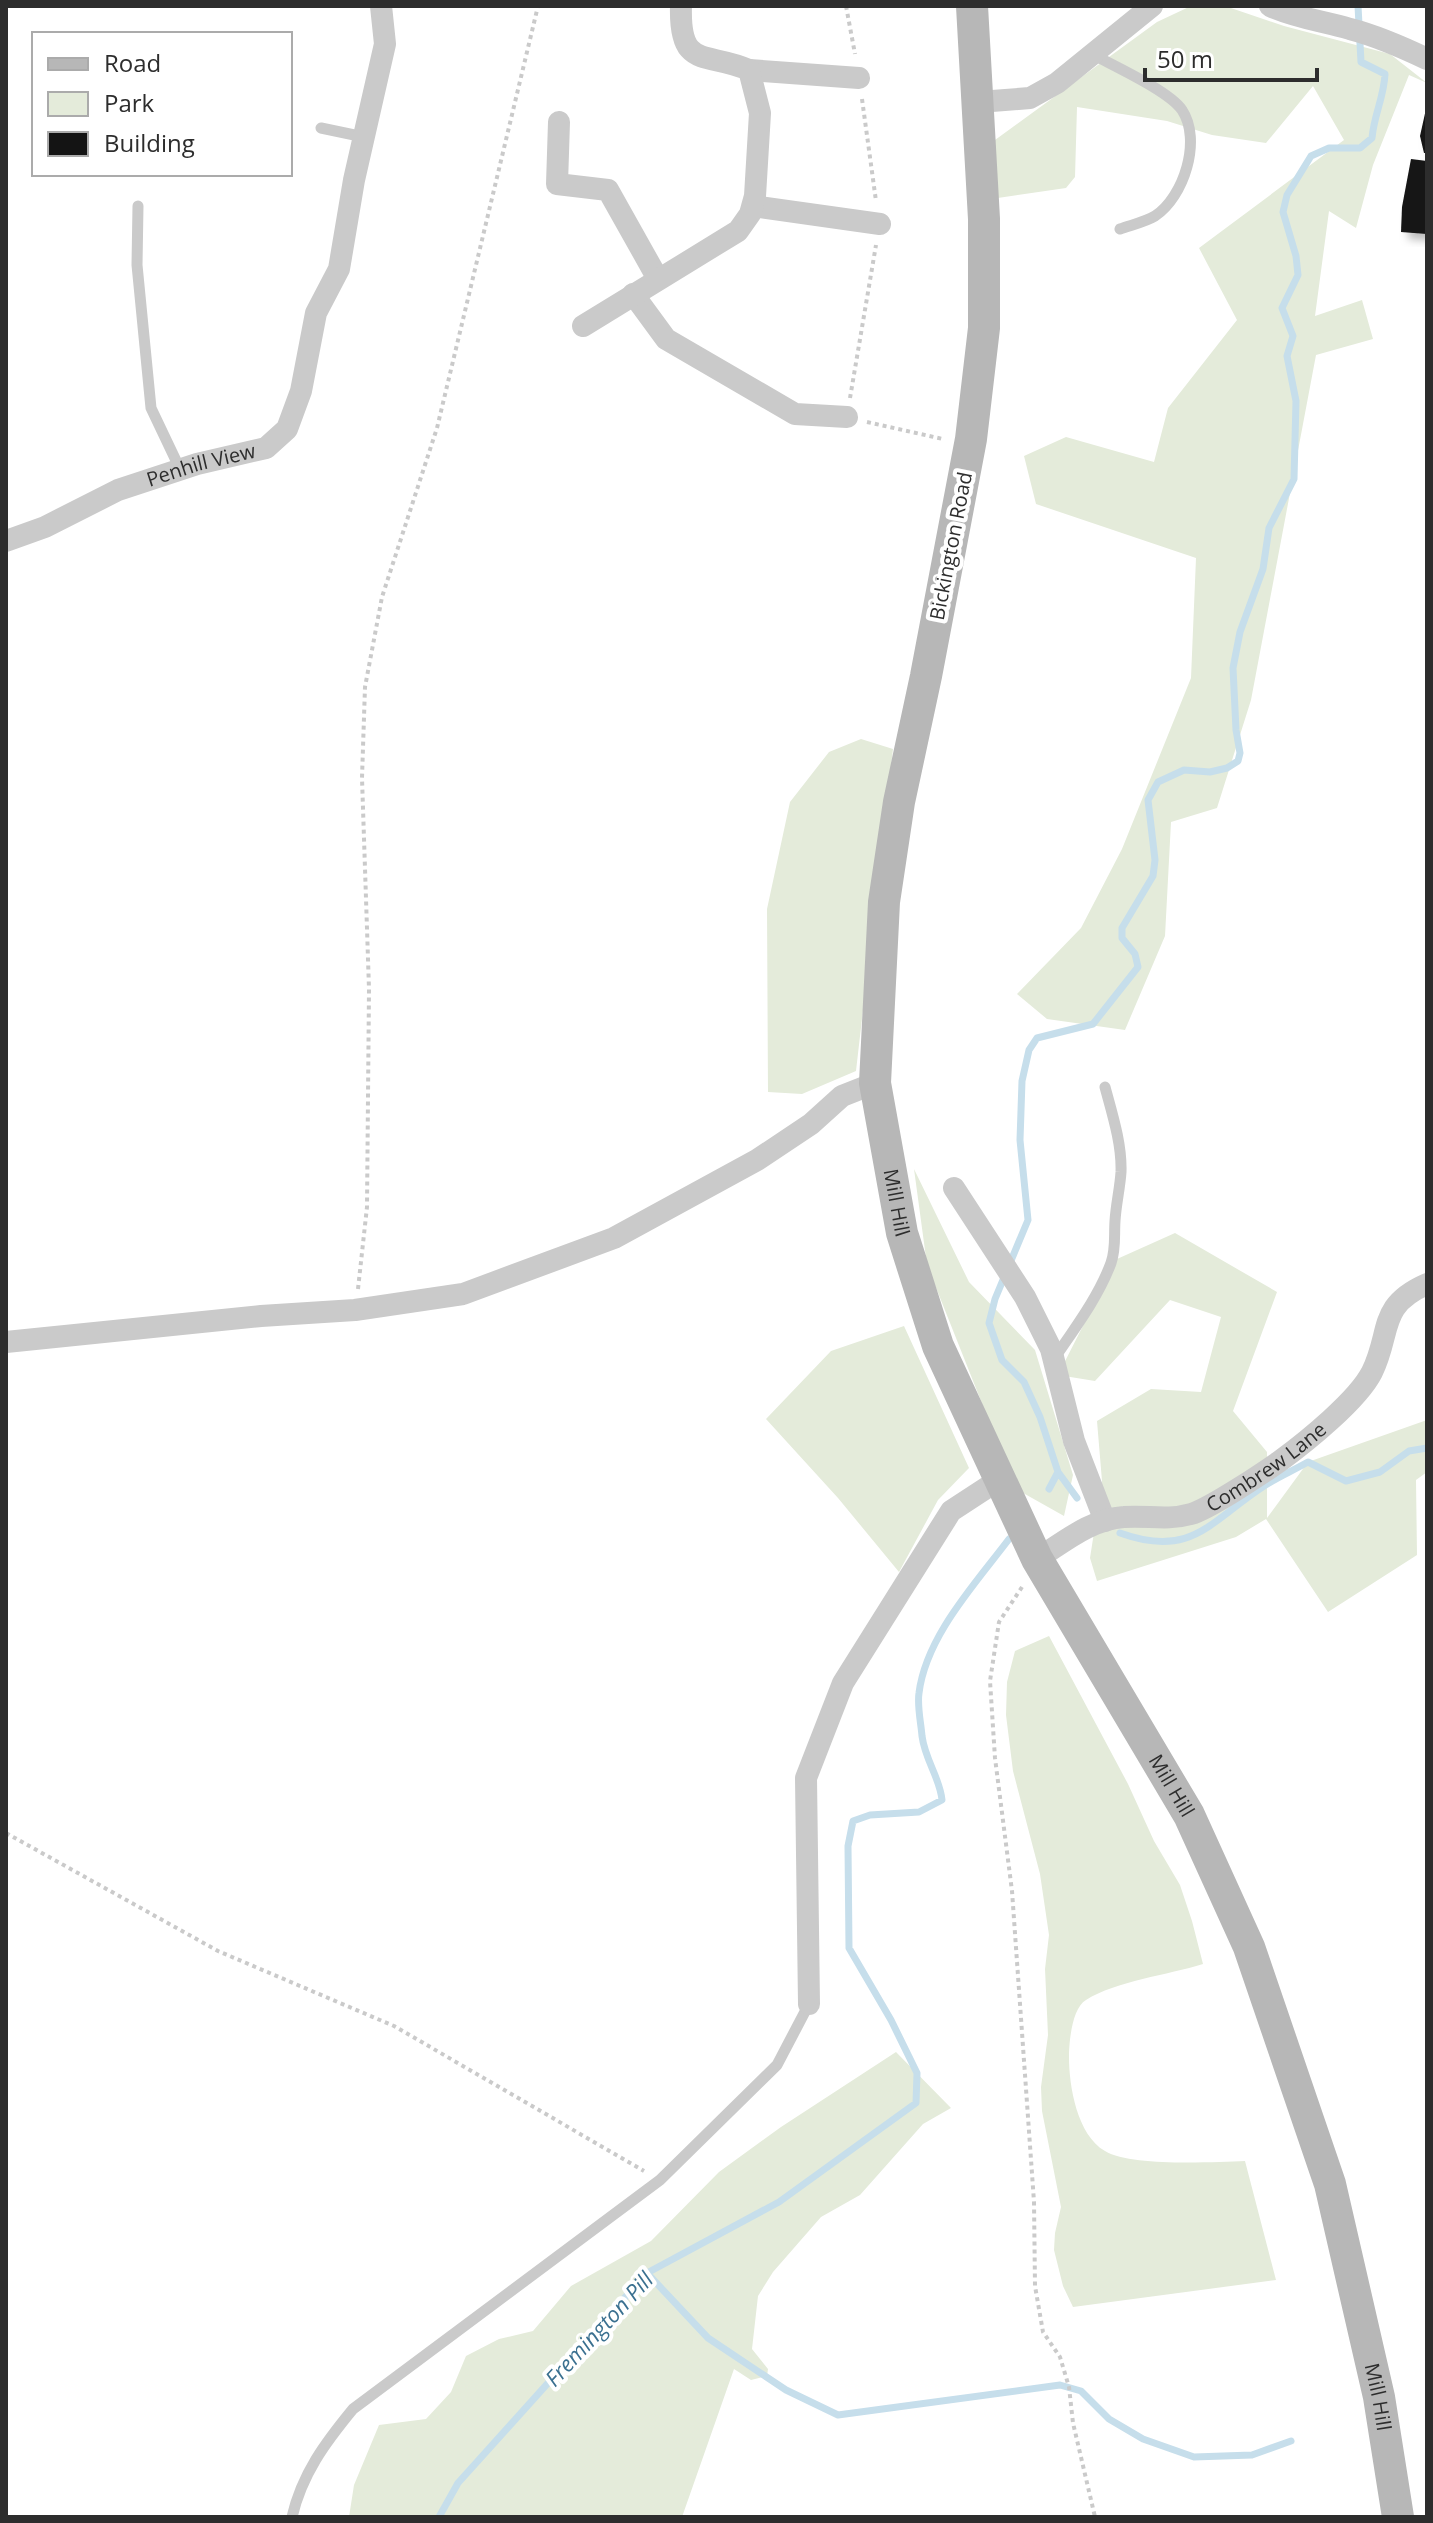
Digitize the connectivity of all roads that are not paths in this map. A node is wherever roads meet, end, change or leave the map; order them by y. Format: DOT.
graph roads {
  1 [pos="381,6"];
  2 [pos="681,6"];
  3 [pos="972,6"];
  4 [pos="1152,6"];
  5 [pos="1270,6"];
  6 [pos="1092,54"];
  7 [pos="1427,59"];
  8 [pos="749,70"];
  9 [pos="859,78"];
  10 [pos="979,102"];
  11 [pos="559,122"];
  12 [pos="321,128"];
  13 [pos="364,137"];
  14 [pos="138,206"];
  15 [pos="753,206"];
  16 [pos="880,224"];
  17 [pos="1120,229"];
  18 [pos="658,279"];
  19 [pos="633,294"];
  20 [pos="583,326"];
  21 [pos="847,417"];
  22 [pos="180,469"];
  23 [pos="6,541"];
  24 [pos="875,1083"];
  25 [pos="1105,1087"];
  26 [pos="954,1188"];
  27 [pos="1427,1284"];
  28 [pos="6,1342"];
  29 [pos="1054,1359"];
  30 [pos="1000,1479"];
  31 [pos="1105,1521"];
  32 [pos="1037,1559"];
  33 [pos="809,2004"];
  34 [pos="292,2517"];
  35 [pos="1398,2517"];
  1 -- 13 [label="street, Penhill View"];
  2 -- 8 [label="street"];
  3 -- 10 [label="main road, Bickington Road"];
  4 -- 6 [label="street"];
  5 -- 7 [label="street"];
  6 -- 10 [label="street"];
  6 -- 17 [label="lane"];
  8 -- 9 [label="street"];
  8 -- 15 [label="street"];
  10 -- 24 [label="main road, Bickington Road"];
  11 -- 18 [label="street"];
  12 -- 13 [label="lane"];
  13 -- 22 [label="street, Penhill View"];
  14 -- 22 [label="lane"];
  15 -- 16 [label="street"];
  15 -- 18 [label="street"];
  18 -- 19 [label="street"];
  19 -- 20 [label="street"];
  19 -- 21 [label="street"];
  22 -- 23 [label="street, Penhill View"];
  24 -- 28 [label="street"];
  24 -- 30 [label="main road, Mill Hill"];
  25 -- 29 [label="lane"];
  26 -- 29 [label="street"];
  27 -- 31 [label="street, Combrew Lane"];
  29 -- 31 [label="street"];
  30 -- 32 [label="main road, Mill Hill"];
  30 -- 33 [label="street"];
  31 -- 32 [label="street, Combrew Lane"];
  32 -- 35 [label="main road, Mill Hill"];
  33 -- 34 [label="lane"];
}
